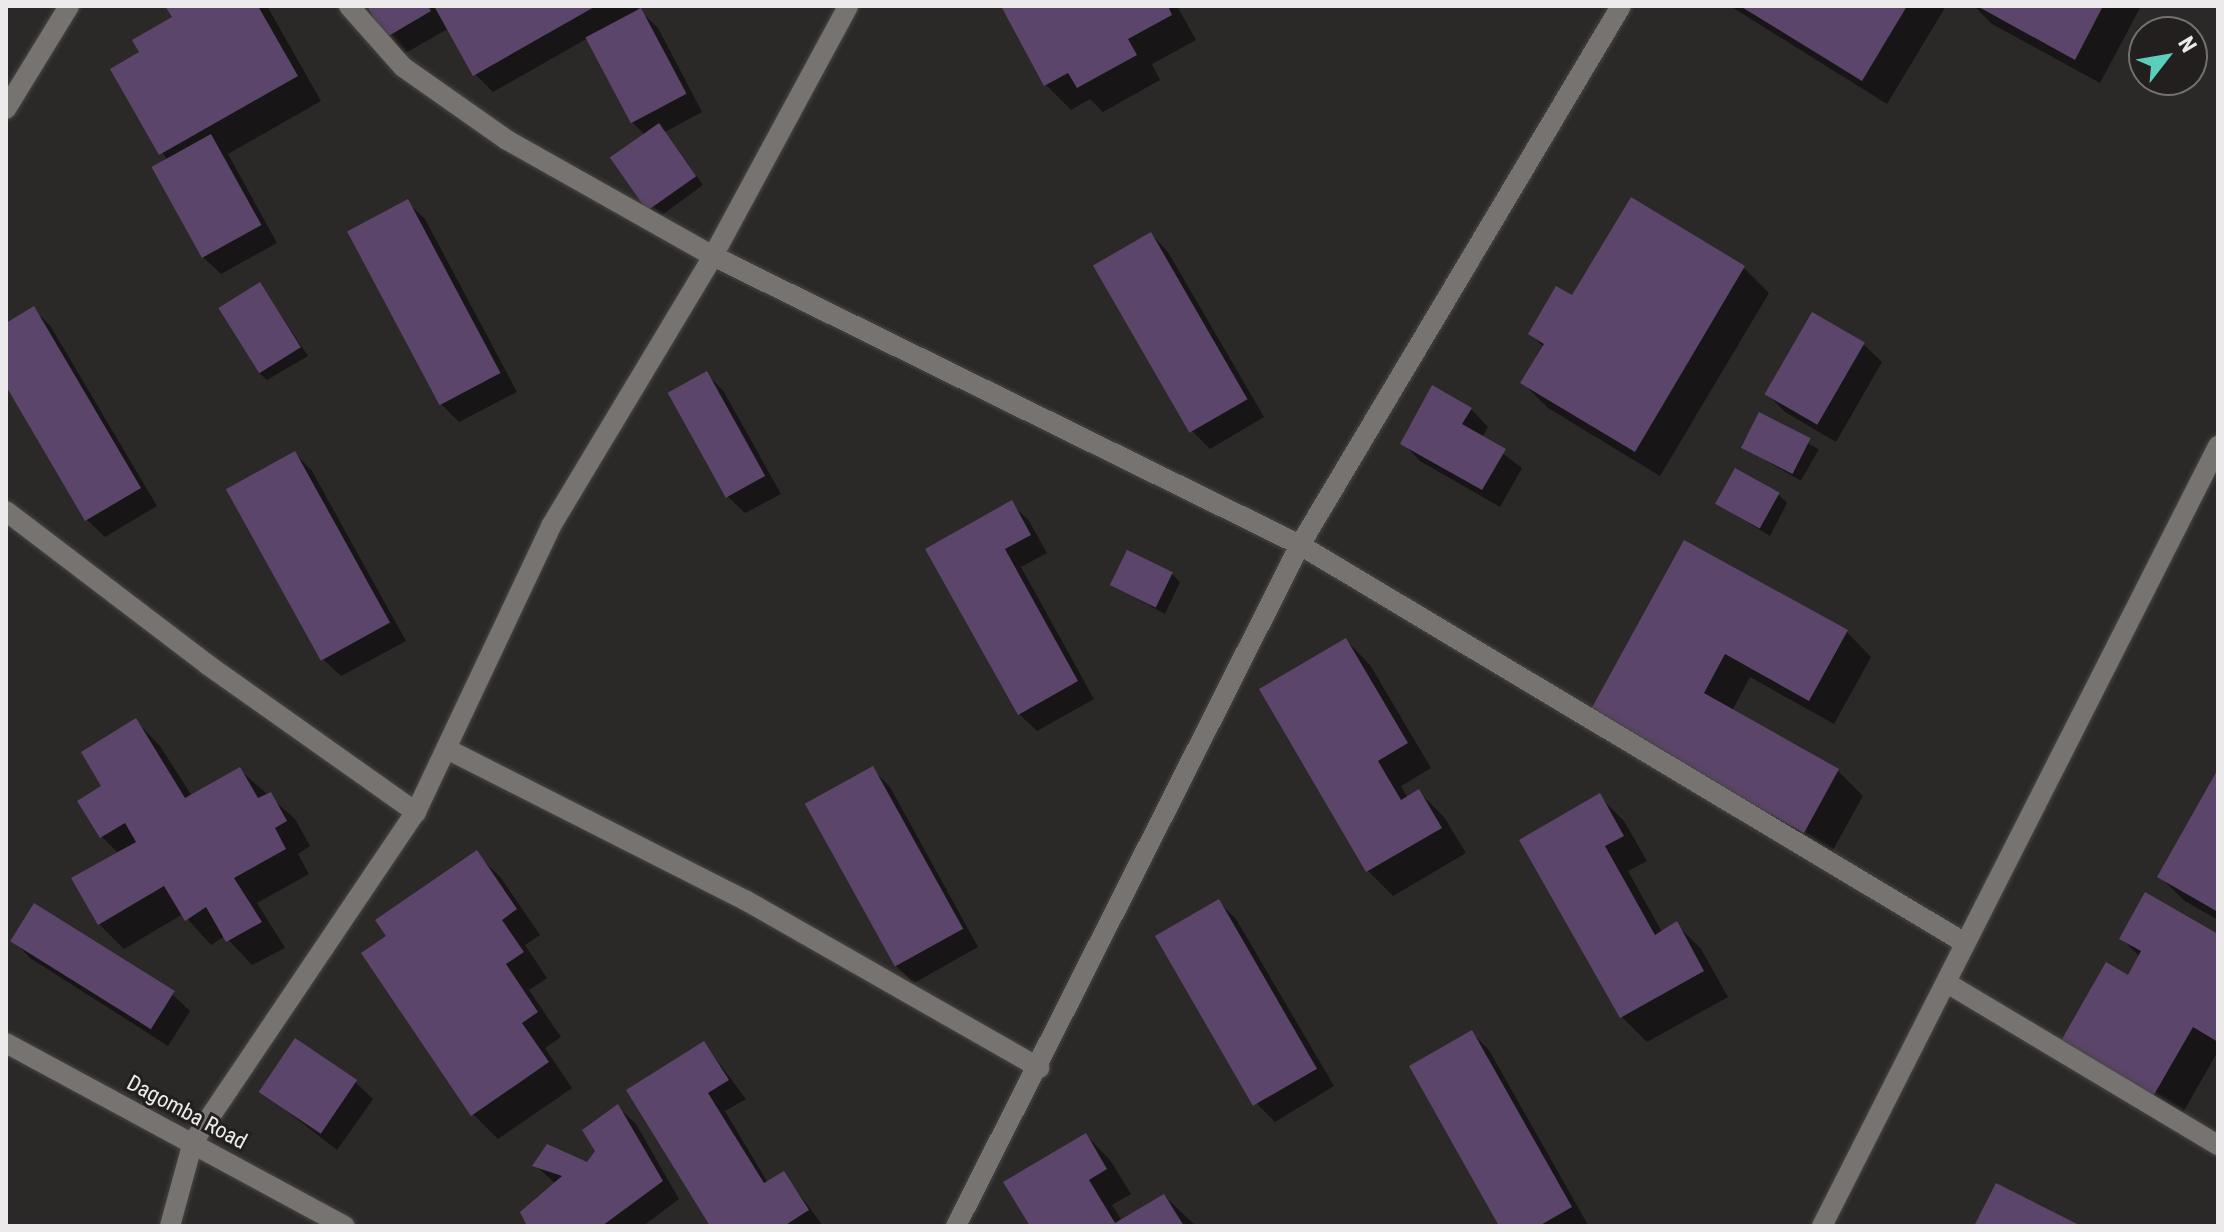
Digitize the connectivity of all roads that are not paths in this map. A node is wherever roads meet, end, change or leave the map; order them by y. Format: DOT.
graph roads {
  1 [pos="69,6"];
  2 [pos="349,6"];
  3 [pos="848,6"];
  4 [pos="1621,6"];
  5 [pos="6,109"];
  6 [pos="713,256"];
  7 [pos="2218,446"];
  8 [pos="6,511"];
  9 [pos="1300,545"];
  10 [pos="447,749"];
  11 [pos="416,812"];
  12 [pos="1965,943"];
  13 [pos="1947,983"];
  14 [pos="6,1043"];
  15 [pos="1040,1068"];
  16 [pos="193,1142"];
  17 [pos="2218,1145"];
  18 [pos="170,1226"];
  19 [pos="345,1226"];
  20 [pos="956,1226"];
  21 [pos="1822,1226"];
  1 -- 5 [label="street"];
  2 -- 6 [label="street"];
  3 -- 6 [label="street"];
  4 -- 9 [label="street"];
  6 -- 9 [label="street"];
  6 -- 10 [label="street"];
  7 -- 12 [label="street"];
  8 -- 11 [label="street"];
  9 -- 12 [label="street"];
  9 -- 15 [label="street"];
  10 -- 11 [label="street"];
  10 -- 15 [label="street"];
  11 -- 16 [label="street"];
  12 -- 13 [label="street"];
  13 -- 17 [label="street"];
  13 -- 21 [label="street"];
  14 -- 16 [label="street, Dagomba Road"];
  15 -- 20 [label="street"];
  16 -- 18 [label="street"];
  16 -- 19 [label="street, Dagomba Road"];
}
